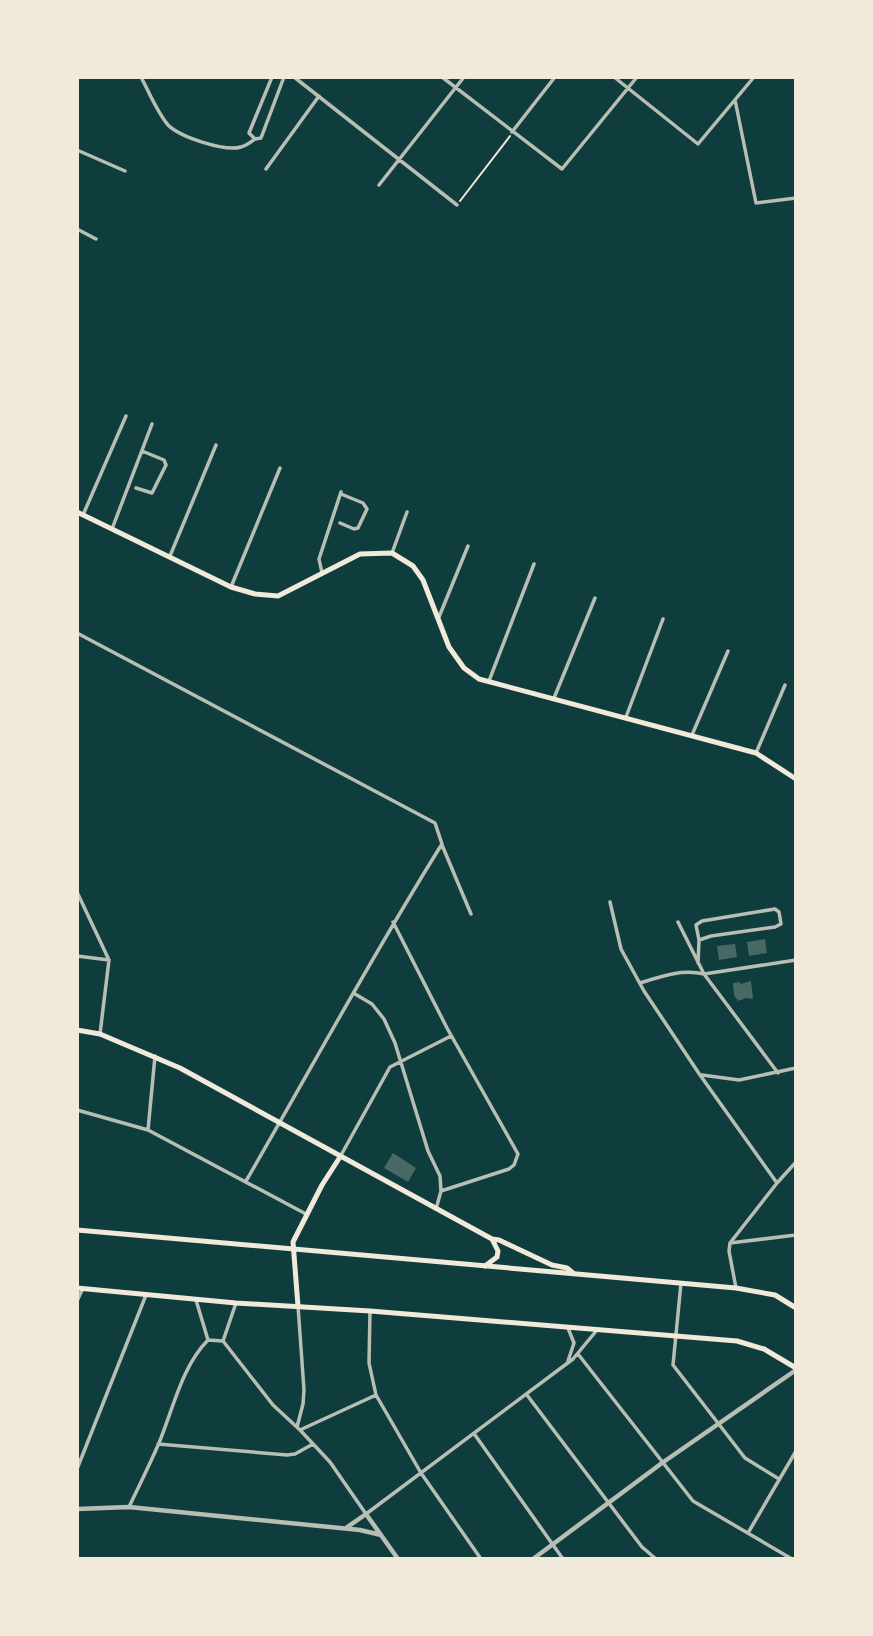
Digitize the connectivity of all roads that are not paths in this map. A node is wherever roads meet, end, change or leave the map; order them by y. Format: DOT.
graph roads {
  1 [pos="141,77"];
  2 [pos="272,77"];
  3 [pos="284,77"];
  4 [pos="294,77"];
  5 [pos="442,77"];
  6 [pos="464,77"];
  7 [pos="555,77"];
  8 [pos="614,77"];
  9 [pos="637,77"];
  10 [pos="754,77"];
  11 [pos="455,87"];
  12 [pos="628,89"];
  13 [pos="319,96"];
  14 [pos="735,100"];
  15 [pos="512,132"];
  16 [pos="255,139"];
  17 [pos="77,150"];
  18 [pos="399,158"];
  19 [pos="266,169"];
  20 [pos="125,171"];
  21 [pos="379,185"];
  22 [pos="796,198"];
  23 [pos="457,205"];
  24 [pos="77,229"];
  25 [pos="96,239"];
  26 [pos="126,416"];
  27 [pos="152,424"];
  28 [pos="216,445"];
  29 [pos="142,451"];
  30 [pos="280,468"];
  31 [pos="136,488"];
  32 [pos="407,512"];
  33 [pos="80,513"];
  34 [pos="340,523"];
  35 [pos="112,529"];
  36 [pos="468,546"];
  37 [pos="392,553"];
  38 [pos="170,556"];
  39 [pos="534,564"];
  40 [pos="322,573"];
  41 [pos="231,587"];
  42 [pos="595,598"];
  43 [pos="439,617"];
  44 [pos="663,619"];
  45 [pos="77,633"];
  46 [pos="728,651"];
  47 [pos="489,681"];
  48 [pos="785,685"];
  49 [pos="554,700"];
  50 [pos="626,719"];
  51 [pos="692,737"];
  52 [pos="756,753"];
  53 [pos="796,779"];
  54 [pos="442,844"];
  55 [pos="77,892"];
  56 [pos="610,902"];
  57 [pos="471,914"];
  58 [pos="393,922"];
  59 [pos="678,922"];
  60 [pos="699,940"];
  61 [pos="77,956"];
  62 [pos="109,960"];
  63 [pos="796,960"];
  64 [pos="698,963"];
  65 [pos="704,974"];
  66 [pos="640,983"];
  67 [pos="355,994"];
  68 [pos="77,1030"];
  69 [pos="100,1034"];
  70 [pos="451,1036"];
  71 [pos="155,1056"];
  72 [pos="401,1061"];
  73 [pos="796,1068"];
  74 [pos="778,1073"];
  75 [pos="700,1075"];
  76 [pos="77,1110"];
  77 [pos="281,1122"];
  78 [pos="148,1130"];
  79 [pos="340,1157"];
  80 [pos="796,1162"];
  81 [pos="246,1181"];
  82 [pos="777,1183"];
  83 [pos="441,1191"];
  84 [pos="436,1209"];
  85 [pos="306,1214"];
  86 [pos="77,1230"];
  87 [pos="796,1235"];
  88 [pos="492,1239"];
  89 [pos="730,1243"];
  90 [pos="292,1251"];
  91 [pos="485,1266"];
  92 [pos="573,1273"];
  93 [pos="681,1283"];
  94 [pos="736,1288"];
  95 [pos="79,1289"];
  96 [pos="146,1294"];
  97 [pos="196,1300"];
  98 [pos="77,1301"];
  99 [pos="236,1303"];
  100 [pos="298,1306"];
  101 [pos="796,1308"];
  102 [pos="370,1311"];
  103 [pos="568,1328"];
  104 [pos="597,1329"];
  105 [pos="675,1338"];
  106 [pos="208,1340"];
  107 [pos="223,1341"];
  108 [pos="578,1354"];
  109 [pos="567,1363"];
  110 [pos="796,1369"];
  111 [pos="376,1395"];
  112 [pos="527,1395"];
  113 [pos="719,1424"];
  114 [pos="299,1429"];
  115 [pos="475,1434"];
  116 [pos="158,1444"];
  117 [pos="313,1444"];
  118 [pos="796,1451"];
  119 [pos="662,1463"];
  120 [pos="77,1469"];
  121 [pos="421,1473"];
  122 [pos="779,1479"];
  123 [pos="608,1503"];
  124 [pos="129,1507"];
  125 [pos="77,1509"];
  126 [pos="366,1514"];
  127 [pos="345,1529"];
  128 [pos="748,1533"];
  129 [pos="381,1535"];
  130 [pos="553,1545"];
  131 [pos="398,1559"];
  132 [pos="481,1559"];
  133 [pos="533,1559"];
  134 [pos="563,1559"];
  135 [pos="656,1559"];
  136 [pos="792,1559"];
  1 -- 16 [label="street"];
  2 -- 16 [label="street"];
  3 -- 16 [label="street"];
  4 -- 13 [label="street"];
  5 -- 11 [label="street"];
  6 -- 11 [label="street"];
  7 -- 15 [label="street"];
  8 -- 12 [label="street"];
  9 -- 12 [label="street"];
  10 -- 14 [label="street"];
  11 -- 15 [label="street"];
  11 -- 18 [label="street"];
  12 -- 14 [label="street"];
  12 -- 15 [label="street"];
  13 -- 18 [label="street"];
  13 -- 19 [label="street"];
  14 -- 22 [label="street"];
  17 -- 20 [label="street"];
  18 -- 21 [label="street"];
  18 -- 23 [label="street"];
  24 -- 25 [label="street"];
  26 -- 33 [label="street"];
  27 -- 29 [label="street"];
  28 -- 38 [label="street"];
  29 -- 31 [label="street"];
  29 -- 35 [label="street"];
  30 -- 41 [label="street"];
  32 -- 37 [label="street"];
  33 -- 35 [label="main road"];
  34 -- 40 [label="street"];
  35 -- 38 [label="main road"];
  36 -- 43 [label="street"];
  37 -- 40 [label="main road"];
  37 -- 43 [label="main road"];
  38 -- 41 [label="main road"];
  39 -- 47 [label="street"];
  40 -- 41 [label="main road"];
  42 -- 49 [label="street"];
  43 -- 47 [label="main road"];
  44 -- 50 [label="street"];
  45 -- 54 [label="street"];
  46 -- 51 [label="street"];
  47 -- 49 [label="main road"];
  48 -- 52 [label="street"];
  49 -- 50 [label="main road"];
  50 -- 51 [label="main road"];
  51 -- 52 [label="main road"];
  52 -- 53 [label="main road"];
  54 -- 57 [label="street"];
  54 -- 58 [label="street"];
  55 -- 62 [label="street"];
  56 -- 66 [label="street"];
  58 -- 67 [label="street"];
  58 -- 70 [label="street"];
  59 -- 64 [label="street"];
  60 -- 60 [label="street"];
  60 -- 64 [label="street"];
  61 -- 62 [label="street"];
  62 -- 69 [label="street"];
  63 -- 65 [label="street"];
  64 -- 65 [label="street"];
  65 -- 66 [label="street"];
  65 -- 74 [label="street"];
  66 -- 75 [label="street"];
  67 -- 72 [label="street"];
  67 -- 77 [label="street"];
  68 -- 69 [label="main road"];
  69 -- 71 [label="main road"];
  70 -- 72 [label="street"];
  70 -- 83 [label="street"];
  71 -- 77 [label="main road"];
  71 -- 78 [label="street"];
  72 -- 79 [label="street"];
  72 -- 83 [label="street"];
  73 -- 74 [label="street"];
  74 -- 75 [label="street"];
  75 -- 82 [label="street"];
  76 -- 78 [label="street"];
  77 -- 79 [label="main road"];
  77 -- 81 [label="street"];
  78 -- 81 [label="street"];
  79 -- 84 [label="main road"];
  79 -- 85 [label="main road"];
  80 -- 82 [label="street"];
  81 -- 85 [label="street"];
  82 -- 89 [label="street"];
  83 -- 84 [label="street"];
  84 -- 88 [label="main road"];
  85 -- 90 [label="main road"];
  86 -- 90 [label="main road"];
  87 -- 89 [label="street"];
  88 -- 91 [label="main road"];
  88 -- 92 [label="main road"];
  89 -- 94 [label="street"];
  90 -- 91 [label="main road"];
  90 -- 100 [label="main road"];
  91 -- 92 [label="main road"];
  92 -- 93 [label="main road"];
  93 -- 94 [label="main road"];
  93 -- 105 [label="street"];
  94 -- 101 [label="main road"];
  95 -- 96 [label="main road"];
  95 -- 98 [label="street"];
  96 -- 97 [label="main road"];
  96 -- 120 [label="street"];
  97 -- 99 [label="main road"];
  97 -- 106 [label="street"];
  99 -- 100 [label="main road"];
  99 -- 107 [label="street"];
  100 -- 102 [label="main road"];
  100 -- 114 [label="street"];
  102 -- 103 [label="main road"];
  102 -- 111 [label="street"];
  103 -- 104 [label="main road"];
  103 -- 109 [label="street"];
  104 -- 105 [label="main road"];
  104 -- 108 [label="street"];
  105 -- 110 [label="main road"];
  105 -- 113 [label="street"];
  106 -- 107 [label="street"];
  106 -- 116 [label="street"];
  107 -- 114 [label="street"];
  108 -- 109 [label="street"];
  108 -- 119 [label="street"];
  109 -- 112 [label="street"];
  110 -- 113 [label="street"];
  111 -- 114 [label="street"];
  111 -- 121 [label="street"];
  112 -- 115 [label="street"];
  112 -- 123 [label="street"];
  113 -- 119 [label="street"];
  113 -- 122 [label="street"];
  114 -- 117 [label="street"];
  115 -- 121 [label="street"];
  115 -- 130 [label="street"];
  116 -- 117 [label="street"];
  116 -- 124 [label="street"];
  117 -- 126 [label="street"];
  118 -- 122 [label="street"];
  119 -- 123 [label="street"];
  119 -- 128 [label="street"];
  121 -- 126 [label="street"];
  121 -- 132 [label="street"];
  122 -- 128 [label="street"];
  123 -- 130 [label="street"];
  123 -- 135 [label="street"];
  124 -- 125 [label="street"];
  124 -- 127 [label="street"];
  126 -- 127 [label="street"];
  126 -- 129 [label="street"];
  127 -- 129 [label="street"];
  128 -- 136 [label="street"];
  129 -- 131 [label="street"];
  130 -- 133 [label="street"];
  130 -- 134 [label="street"];
}
